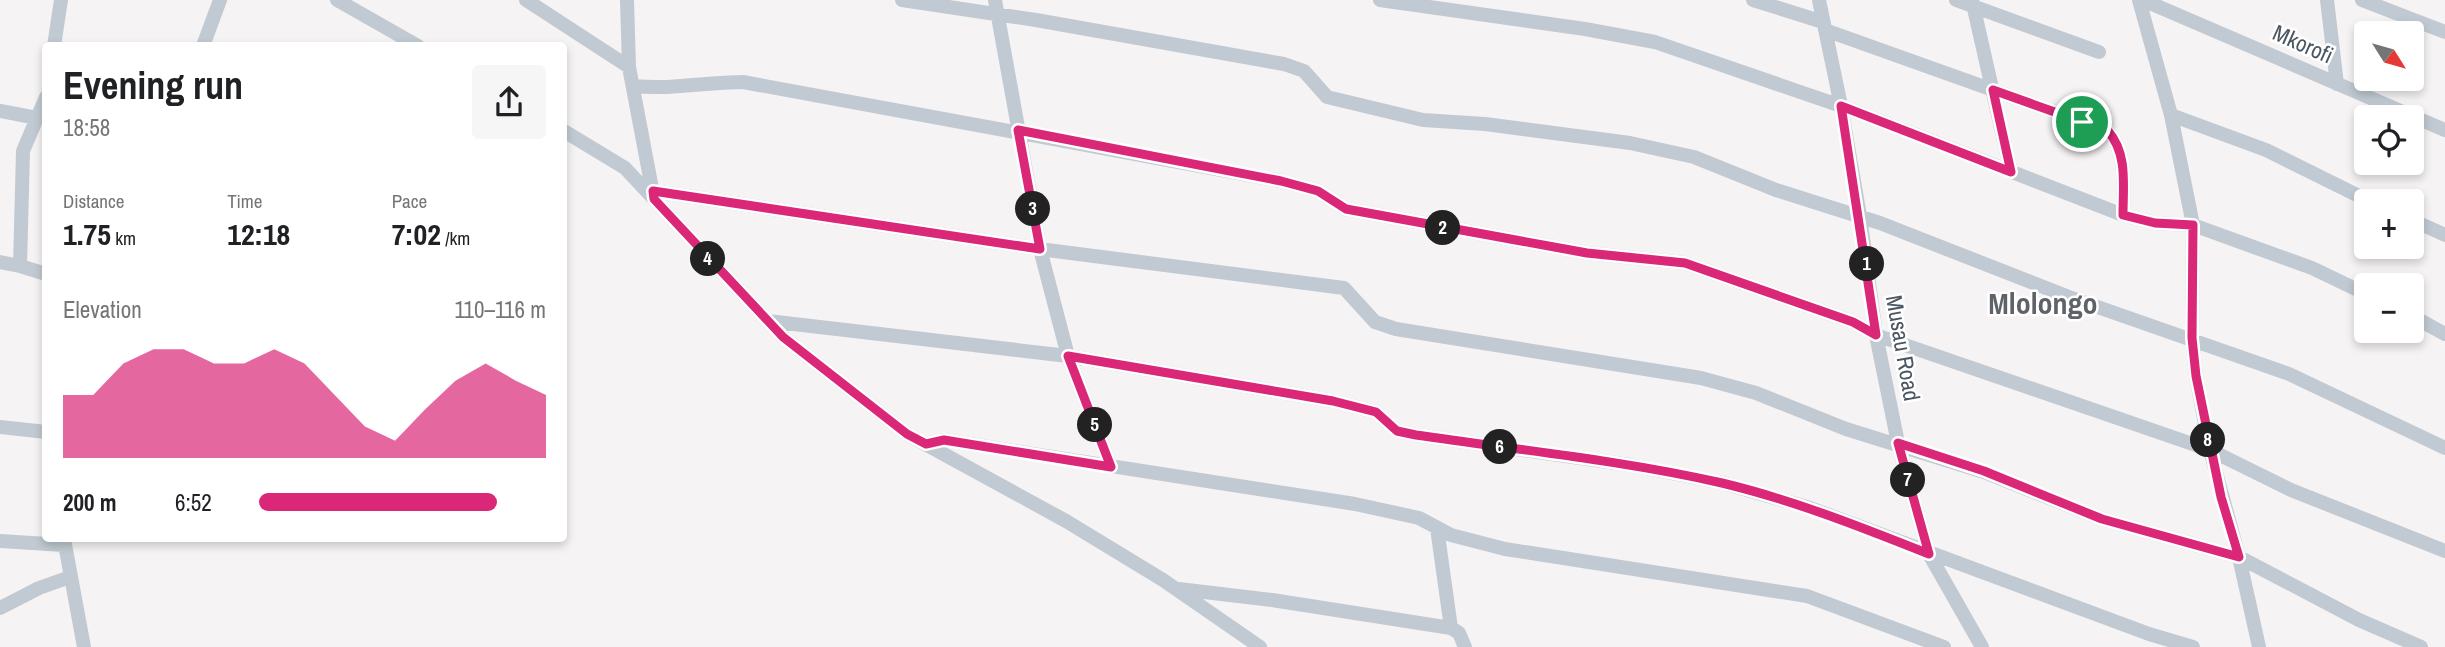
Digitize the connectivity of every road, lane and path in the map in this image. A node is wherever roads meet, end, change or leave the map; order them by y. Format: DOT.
graph roads {
  1 [pos="61,0"];
  2 [pos="220,0"];
  3 [pos="337,0"];
  4 [pos="526,0"];
  5 [pos="627,0"];
  6 [pos="902,0"];
  7 [pos="1380,0"];
  8 [pos="1753,0"];
  9 [pos="1819,0"];
  10 [pos="1956,0"];
  11 [pos="2141,0"];
  12 [pos="2327,0"];
  13 [pos="2362,0"];
  14 [pos="1973,3"];
  15 [pos="996,7"];
  16 [pos="1824,26"];
  17 [pos="2445,32"];
  18 [pos="55,42"];
  19 [pos="204,42"];
  20 [pos="411,42"];
  21 [pos="2099,52"];
  22 [pos="629,67"];
  23 [pos="2337,84"];
  24 [pos="634,86"];
  25 [pos="1993,90"];
  26 [pos="42,106"];
  27 [pos="1841,106"];
  28 [pos="0,111"];
  29 [pos="2171,115"];
  30 [pos="37,118"];
  31 [pos="1018,130"];
  32 [pos="2445,130"];
  33 [pos="567,133"];
  34 [pos="2011,172"];
  35 [pos="2354,194"];
  36 [pos="653,195"];
  37 [pos="2123,215"];
  38 [pos="1860,216"];
  39 [pos="2193,225"];
  40 [pos="2424,225"];
  41 [pos="2445,234"];
  42 [pos="1040,249"];
  43 [pos="0,262"];
  44 [pos="20,266"];
  45 [pos="42,273"];
  46 [pos="2354,288"];
  47 [pos="768,321"];
  48 [pos="2424,323"];
  49 [pos="2445,334"];
  50 [pos="1876,335"];
  51 [pos="2192,338"];
  52 [pos="1068,356"];
  53 [pos="0,427"];
  54 [pos="42,432"];
  55 [pos="1898,443"];
  56 [pos="926,444"];
  57 [pos="2445,448"];
  58 [pos="2210,450"];
  59 [pos="1111,467"];
  60 [pos="1437,527"];
  61 [pos="0,541"];
  62 [pos="42,542"];
  63 [pos="64,542"];
  64 [pos="2445,551"];
  65 [pos="1929,554"];
  66 [pos="2239,557"];
  67 [pos="70,578"];
  68 [pos="1176,589"];
  69 [pos="0,608"];
  70 [pos="1451,628"];
  71 [pos="84,647"];
  72 [pos="1260,647"];
  73 [pos="1465,647"];
  74 [pos="1944,647"];
  75 [pos="1982,647"];
  76 [pos="2193,647"];
  77 [pos="2259,647"];
  78 [pos="2421,647"];
  1 -- 18 [label="street"];
  2 -- 19 [label="street"];
  3 -- 20 [label="street"];
  4 -- 22 [label="street"];
  5 -- 22 [label="street"];
  6 -- 15 [label="street"];
  7 -- 27 [label="street"];
  8 -- 16 [label="street"];
  9 -- 16 [label="street, Musau Road"];
  10 -- 14 [label="street"];
  11 -- 23 [label="street, Mkorofi"];
  11 -- 29 [label="street"];
  12 -- 23 [label="street"];
  13 -- 17 [label="street"];
  14 -- 21 [label="street"];
  14 -- 25 [label="street"];
  15 -- 31 [label="street"];
  15 -- 38 [label="street"];
  16 -- 25 [label="street"];
  16 -- 27 [label="street, Musau Road"];
  22 -- 24 [label="street"];
  23 -- 32 [label="street, Mkorofi"];
  24 -- 31 [label="street"];
  24 -- 36 [label="street"];
  25 -- 34 [label="street"];
  25 -- 37 [label="street"];
  26 -- 30 [label="street"];
  27 -- 34 [label="street"];
  27 -- 38 [label="street, Musau Road"];
  28 -- 30 [label="street"];
  29 -- 35 [label="street"];
  29 -- 39 [label="street"];
  30 -- 44 [label="street"];
  31 -- 42 [label="street"];
  31 -- 50 [label="street"];
  33 -- 36 [label="street"];
  34 -- 37 [label="street"];
  36 -- 42 [label="street"];
  36 -- 47 [label="street"];
  37 -- 39 [label="street"];
  38 -- 50 [label="street, Musau Road"];
  38 -- 51 [label="street"];
  39 -- 46 [label="street"];
  39 -- 51 [label="street"];
  40 -- 41 [label="street"];
  42 -- 52 [label="street"];
  42 -- 55 [label="street"];
  43 -- 44 [label="street"];
  44 -- 45 [label="street"];
  47 -- 52 [label="street"];
  47 -- 56 [label="street"];
  48 -- 49 [label="street"];
  50 -- 55 [label="street, Musau Road"];
  50 -- 58 [label="street"];
  51 -- 57 [label="street"];
  51 -- 58 [label="street"];
  52 -- 59 [label="street"];
  52 -- 65 [label="street"];
  53 -- 54 [label="street"];
  55 -- 65 [label="street, Musau Road"];
  55 -- 66 [label="street"];
  56 -- 59 [label="street"];
  56 -- 68 [label="street"];
  58 -- 64 [label="street"];
  58 -- 66 [label="street"];
  59 -- 60 [label="street"];
  60 -- 70 [label="street"];
  60 -- 74 [label="street"];
  61 -- 62 [label="street"];
  63 -- 67 [label="street"];
  65 -- 75 [label="street, Musau Road"];
  65 -- 76 [label="street"];
  66 -- 77 [label="street"];
  66 -- 78 [label="street"];
  67 -- 69 [label="street"];
  67 -- 71 [label="street"];
  68 -- 70 [label="street"];
  68 -- 72 [label="street"];
  70 -- 73 [label="street"];
}
